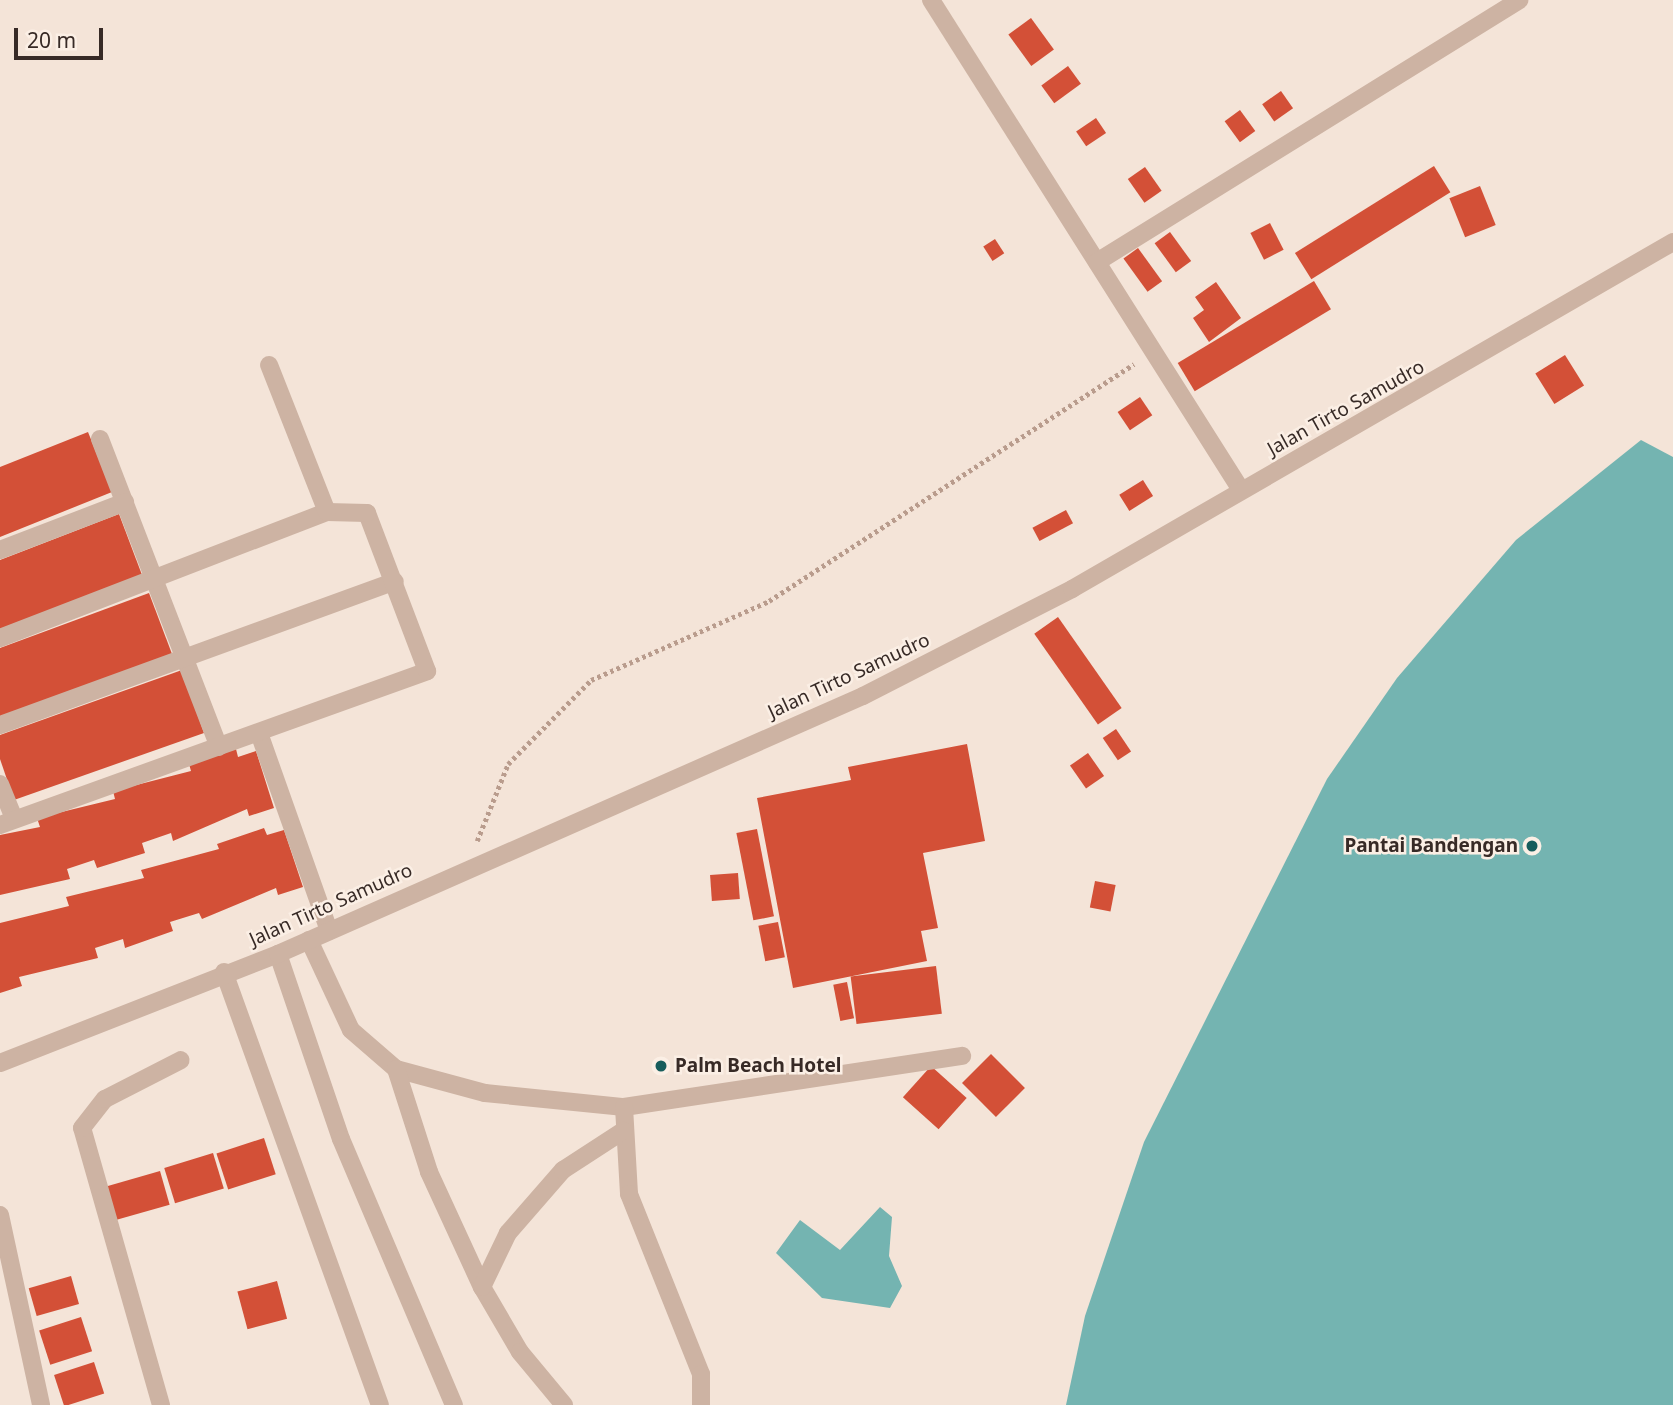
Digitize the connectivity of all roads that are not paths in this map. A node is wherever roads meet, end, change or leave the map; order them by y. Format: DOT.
graph roads {
  1 [pos="931,0"];
  2 [pos="1519,0"];
  3 [pos="1673,242"];
  4 [pos="1097,262"];
  5 [pos="269,365"];
  6 [pos="100,439"];
  7 [pos="1241,490"];
  8 [pos="125,502"];
  9 [pos="327,512"];
  10 [pos="0,550"];
  11 [pos="154,579"];
  12 [pos="395,581"];
  13 [pos="0,638"];
  14 [pos="187,662"];
  15 [pos="0,725"];
  16 [pos="259,733"];
  17 [pos="219,747"];
  18 [pos="0,784"];
  19 [pos="7,822"];
  20 [pos="330,931"];
  21 [pos="309,940"];
  22 [pos="278,954"];
  23 [pos="224,972"];
  24 [pos="962,1056"];
  25 [pos="181,1060"];
  26 [pos="0,1063"];
  27 [pos="396,1069"];
  28 [pos="624,1107"];
  29 [pos="624,1130"];
  30 [pos="0,1215"];
  31 [pos="482,1287"];
  32 [pos="41,1405"];
  33 [pos="161,1405"];
  34 [pos="380,1405"];
  35 [pos="454,1405"];
  36 [pos="564,1405"];
  37 [pos="701,1405"];
  1 -- 4 [label="street"];
  2 -- 4 [label="street"];
  3 -- 7 [label="street, Jalan Tirto Samudro"];
  4 -- 7 [label="street"];
  5 -- 9 [label="street"];
  6 -- 8 [label="street"];
  7 -- 20 [label="street, Jalan Tirto Samudro"];
  8 -- 10 [label="street"];
  8 -- 11 [label="street"];
  9 -- 11 [label="street"];
  9 -- 12 [label="street"];
  11 -- 13 [label="street"];
  11 -- 14 [label="street"];
  12 -- 14 [label="street"];
  12 -- 16 [label="street"];
  14 -- 15 [label="street"];
  14 -- 17 [label="street"];
  16 -- 17 [label="street"];
  16 -- 20 [label="street"];
  17 -- 19 [label="street"];
  18 -- 19 [label="street"];
  20 -- 21 [label="street, Jalan Tirto Samudro"];
  21 -- 22 [label="street, Jalan Tirto Samudro"];
  21 -- 27 [label="street"];
  22 -- 23 [label="street, Jalan Tirto Samudro"];
  22 -- 35 [label="street"];
  23 -- 26 [label="street, Jalan Tirto Samudro"];
  23 -- 34 [label="street"];
  24 -- 28 [label="street"];
  25 -- 33 [label="street"];
  27 -- 28 [label="street"];
  27 -- 31 [label="street"];
  28 -- 29 [label="street"];
  29 -- 31 [label="street"];
  29 -- 37 [label="street"];
  30 -- 32 [label="street"];
  31 -- 36 [label="street"];
}
